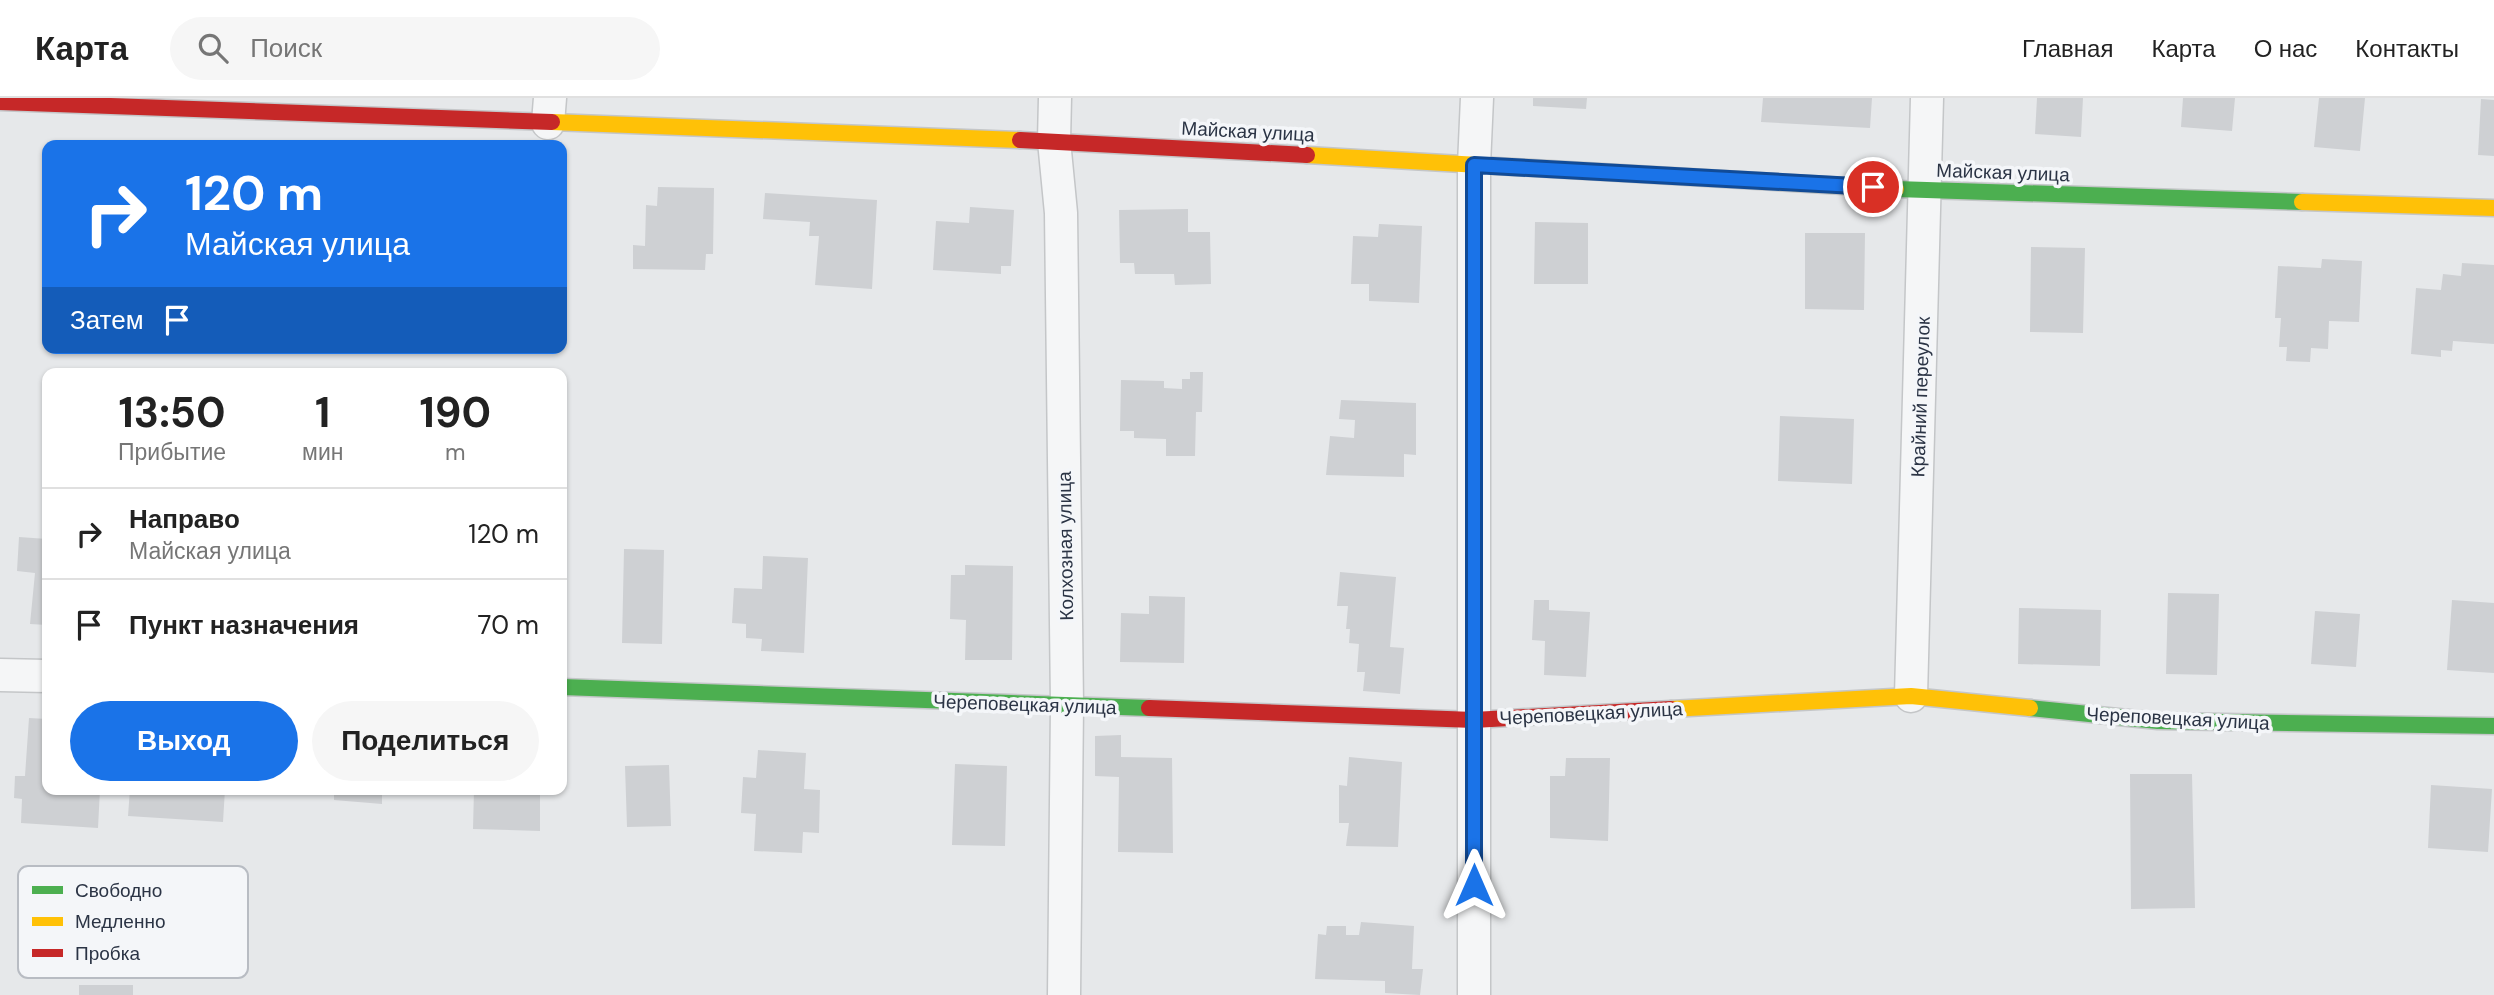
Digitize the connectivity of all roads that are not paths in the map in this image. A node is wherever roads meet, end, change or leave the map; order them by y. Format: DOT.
graph roads {
  1 [pos="1055,98"];
  2 [pos="1477,98"];
  3 [pos="1927,98"];
  4 [pos="0,102"];
  5 [pos="549,111"];
  6 [pos="1054,141"];
  7 [pos="1474,165"];
  8 [pos="1926,191"];
  9 [pos="2494,208"];
  10 [pos="0,675"];
  11 [pos="42,676"];
  12 [pos="567,687"];
  13 [pos="1911,696"];
  14 [pos="1067,705"];
  15 [pos="1474,720"];
  16 [pos="2494,726"];
  17 [pos="1064,995"];
  18 [pos="1474,995"];
  1 -- 6 [label="street, Колхозная улица"];
  2 -- 7 [label="street"];
  3 -- 8 [label="street, Крайний переулок"];
  4 -- 5 [label="street, Майская улица"];
  5 -- 6 [label="street, Майская улица"];
  6 -- 7 [label="street, Майская улица"];
  6 -- 14 [label="street, Колхозная улица"];
  7 -- 8 [label="street, Майская улица"];
  7 -- 15 [label="street"];
  8 -- 9 [label="street, Майская улица"];
  8 -- 13 [label="street, Крайний переулок"];
  10 -- 11 [label="street"];
  12 -- 14 [label="street, Череповецкая улица"];
  13 -- 15 [label="street, Череповецкая улица"];
  13 -- 16 [label="street, Череповецкая улица"];
  14 -- 15 [label="street, Череповецкая улица"];
  14 -- 17 [label="street, Колхозная улица"];
  15 -- 18 [label="street"];
}
